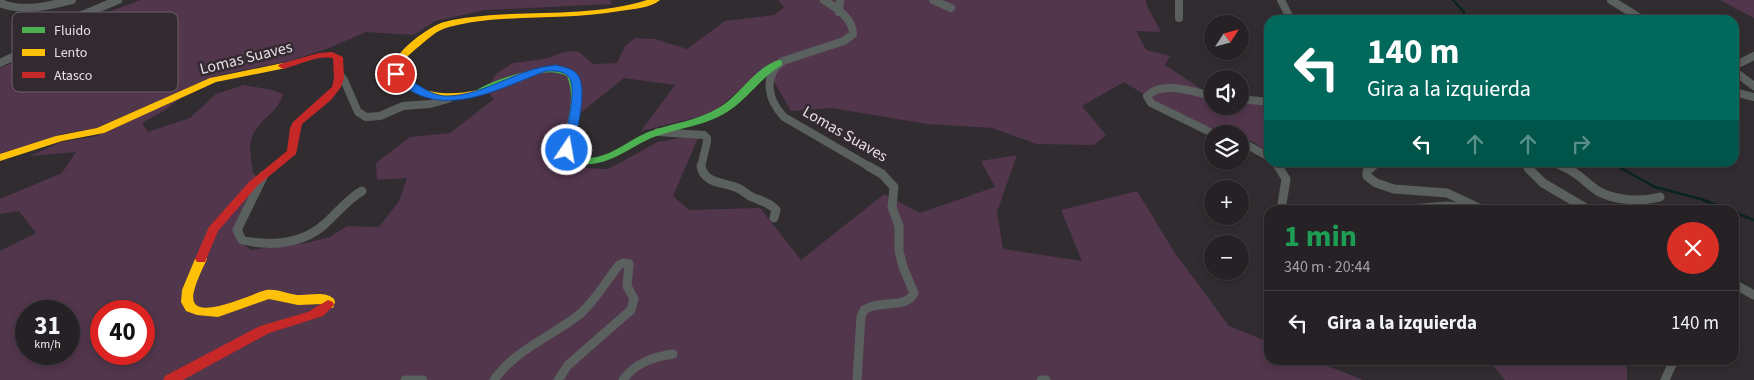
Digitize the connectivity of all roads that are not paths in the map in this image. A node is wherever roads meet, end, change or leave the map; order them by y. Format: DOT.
graph roads {
  1 [pos="1,0"];
  2 [pos="72,0"];
  3 [pos="118,0"];
  4 [pos="656,0"];
  5 [pos="824,0"];
  6 [pos="840,0"];
  7 [pos="933,0"];
  8 [pos="1179,0"];
  9 [pos="1281,0"];
  10 [pos="1611,0"];
  11 [pos="951,8"];
  12 [pos="88,12"];
  13 [pos="839,12"];
  14 [pos="1290,15"];
  15 [pos="1635,15"];
  16 [pos="1179,18"];
  17 [pos="1754,56"];
  18 [pos="12,58"];
  19 [pos="0,63"];
  20 [pos="779,63"];
  21 [pos="1739,64"];
  22 [pos="339,74"];
  23 [pos="1739,75"];
  24 [pos="1754,86"];
  25 [pos="1739,93"];
  26 [pos="1204,95"];
  27 [pos="1754,97"];
  28 [pos="448,99"];
  29 [pos="1249,101"];
  30 [pos="1264,102"];
  31 [pos="1204,129"];
  32 [pos="658,132"];
  33 [pos="1249,146"];
  34 [pos="1264,153"];
  35 [pos="0,158"];
  36 [pos="1278,167"];
  37 [pos="1371,167"];
  38 [pos="1529,167"];
  39 [pos="1563,167"];
  40 [pos="264,175"];
  41 [pos="362,190"];
  42 [pos="1660,197"];
  43 [pos="1282,205"];
  44 [pos="1474,205"];
  45 [pos="1581,205"];
  46 [pos="774,218"];
  47 [pos="1739,287"];
  48 [pos="1754,295"];
  49 [pos="673,354"];
  50 [pos="1672,365"];
  51 [pos="170,380"];
  52 [pos="405,380"];
  53 [pos="423,380"];
  54 [pos="494,380"];
  55 [pos="558,380"];
  56 [pos="623,380"];
  57 [pos="857,380"];
  58 [pos="1041,380"];
  59 [pos="1046,380"];
  60 [pos="1665,380"];
  1 -- 2 [label="street"];
  3 -- 12 [label="street"];
  4 -- 28 [label="street"];
  5 -- 13 [label="street"];
  6 -- 13 [label="street"];
  7 -- 11 [label="street"];
  8 -- 16 [label="street"];
  9 -- 14 [label="street"];
  10 -- 15 [label="street"];
  13 -- 20 [label="street"];
  17 -- 21 [label="street"];
  18 -- 19 [label="street"];
  20 -- 32 [label="street"];
  20 -- 57 [label="street, Lomas Suaves"];
  22 -- 28 [label="street"];
  22 -- 35 [label="street, Lomas Suaves"];
  22 -- 40 [label="street"];
  23 -- 24 [label="street"];
  25 -- 27 [label="street"];
  26 -- 31 [label="street"];
  28 -- 32 [label="street"];
  29 -- 30 [label="street"];
  32 -- 46 [label="street"];
  33 -- 34 [label="street"];
  36 -- 43 [label="street"];
  37 -- 44 [label="street"];
  38 -- 45 [label="street"];
  39 -- 42 [label="street"];
  40 -- 41 [label="street"];
  40 -- 51 [label="street"];
  47 -- 48 [label="street"];
  49 -- 56 [label="street"];
  50 -- 60 [label="street"];
  52 -- 53 [label="street"];
  54 -- 55 [label="street"];
  58 -- 59 [label="street"];
}
